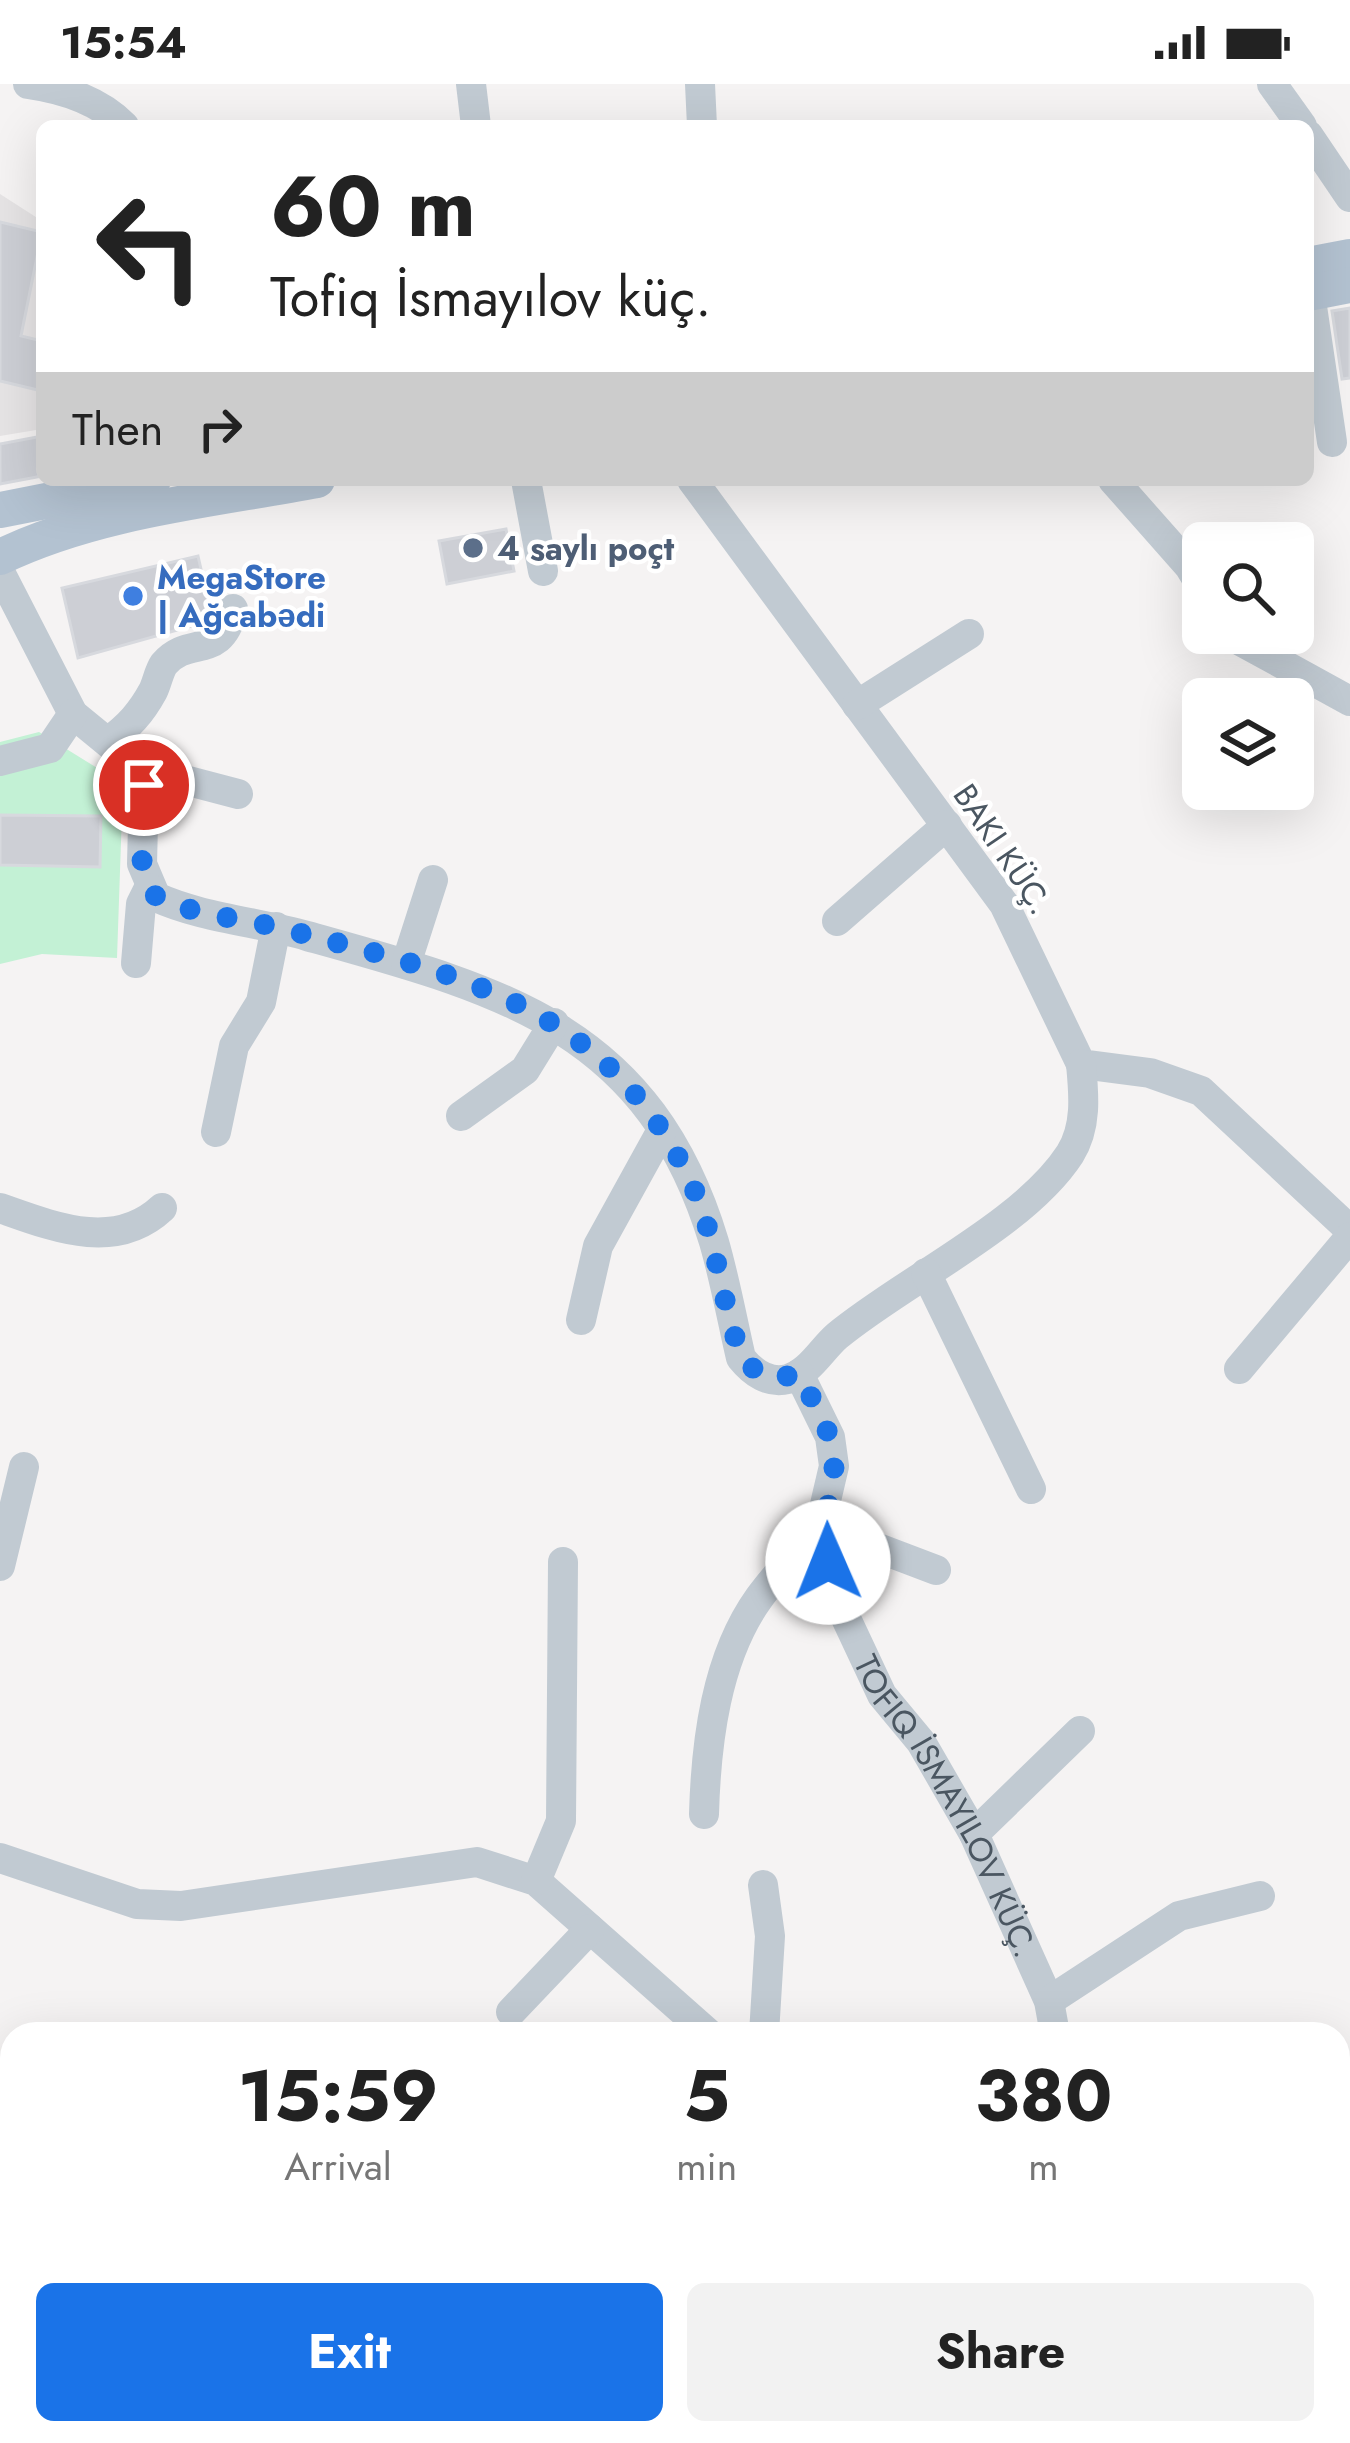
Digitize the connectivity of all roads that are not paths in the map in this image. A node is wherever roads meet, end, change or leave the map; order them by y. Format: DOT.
graph roads {
  1 [pos="28,84"];
  2 [pos="471,84"];
  3 [pos="700,84"];
  4 [pos="1272,84"];
  5 [pos="116,120"];
  6 [pos="475,120"];
  7 [pos="702,120"];
  8 [pos="1298,120"];
  9 [pos="1314,144"];
  10 [pos="1350,197"];
  11 [pos="1350,257"];
  12 [pos="1314,281"];
  13 [pos="1314,284"];
  14 [pos="1350,285"];
  15 [pos="1314,318"];
  16 [pos="1332,442"];
  17 [pos="122,486"];
  18 [pos="285,486"];
  19 [pos="527,486"];
  20 [pos="696,486"];
  21 [pos="1118,486"];
  22 [pos="0,509"];
  23 [pos="0,557"];
  24 [pos="1182,557"];
  25 [pos="543,571"];
  26 [pos="0,572"];
  27 [pos="233,609"];
  28 [pos="14,632"];
  29 [pos="969,634"];
  30 [pos="1264,654"];
  31 [pos="1350,701"];
  32 [pos="857,705"];
  33 [pos="73,714"];
  34 [pos="109,741"];
  35 [pos="0,761"];
  36 [pos="139,768"];
  37 [pos="238,794"];
  38 [pos="947,825"];
  39 [pos="434,880"];
  40 [pos="149,888"];
  41 [pos="837,921"];
  42 [pos="276,927"];
  43 [pos="136,963"];
  44 [pos="406,964"];
  45 [pos="554,1023"];
  46 [pos="1081,1064"];
  47 [pos="461,1116"];
  48 [pos="662,1130"];
  49 [pos="216,1132"];
  50 [pos="0,1208"];
  51 [pos="162,1208"];
  52 [pos="1350,1233"];
  53 [pos="926,1273"];
  54 [pos="580,1320"];
  55 [pos="1239,1369"];
  56 [pos="799,1374"];
  57 [pos="24,1467"];
  58 [pos="1031,1490"];
  59 [pos="820,1526"];
  60 [pos="563,1562"];
  61 [pos="0,1566"];
  62 [pos="936,1570"];
  63 [pos="1080,1731"];
  64 [pos="704,1814"];
  65 [pos="974,1834"];
  66 [pos="0,1858"];
  67 [pos="536,1881"];
  68 [pos="763,1885"];
  69 [pos="1260,1896"];
  70 [pos="590,1929"];
  71 [pos="1049,2001"];
  72 [pos="511,2012"];
  73 [pos="695,2022"];
  74 [pos="765,2022"];
  75 [pos="1053,2022"];
  1 -- 5 [label="street"];
  2 -- 6 [label="street"];
  3 -- 7 [label="street"];
  4 -- 8 [label="street"];
  9 -- 10 [label="street"];
  11 -- 12 [label="main road"];
  13 -- 14 [label="main road"];
  15 -- 16 [label="street"];
  17 -- 22 [label="main road"];
  18 -- 23 [label="main road"];
  19 -- 25 [label="street"];
  20 -- 32 [label="street"];
  21 -- 24 [label="street"];
  26 -- 28 [label="street"];
  27 -- 34 [label="street"];
  28 -- 33 [label="street"];
  29 -- 32 [label="street"];
  30 -- 31 [label="street"];
  32 -- 38 [label="street"];
  33 -- 34 [label="street"];
  33 -- 35 [label="street"];
  34 -- 36 [label="street"];
  36 -- 37 [label="street"];
  36 -- 40 [label="street"];
  38 -- 41 [label="street"];
  38 -- 46 [label="street"];
  39 -- 44 [label="street"];
  40 -- 42 [label="street"];
  40 -- 43 [label="street"];
  42 -- 44 [label="street"];
  42 -- 49 [label="street"];
  44 -- 45 [label="street"];
  45 -- 47 [label="street"];
  45 -- 48 [label="street"];
  46 -- 52 [label="street"];
  46 -- 53 [label="street"];
  48 -- 54 [label="street"];
  48 -- 56 [label="street"];
  50 -- 51 [label="street"];
  52 -- 55 [label="street"];
  53 -- 56 [label="street"];
  53 -- 58 [label="street"];
  56 -- 59 [label="street"];
  57 -- 61 [label="street"];
  59 -- 62 [label="street"];
  59 -- 64 [label="street"];
  59 -- 65 [label="street"];
  60 -- 67 [label="street"];
  63 -- 65 [label="street"];
  65 -- 71 [label="street"];
  66 -- 67 [label="street"];
  67 -- 70 [label="street"];
  68 -- 74 [label="street"];
  69 -- 71 [label="street"];
  70 -- 72 [label="street"];
  70 -- 73 [label="street"];
  71 -- 75 [label="street"];
}
